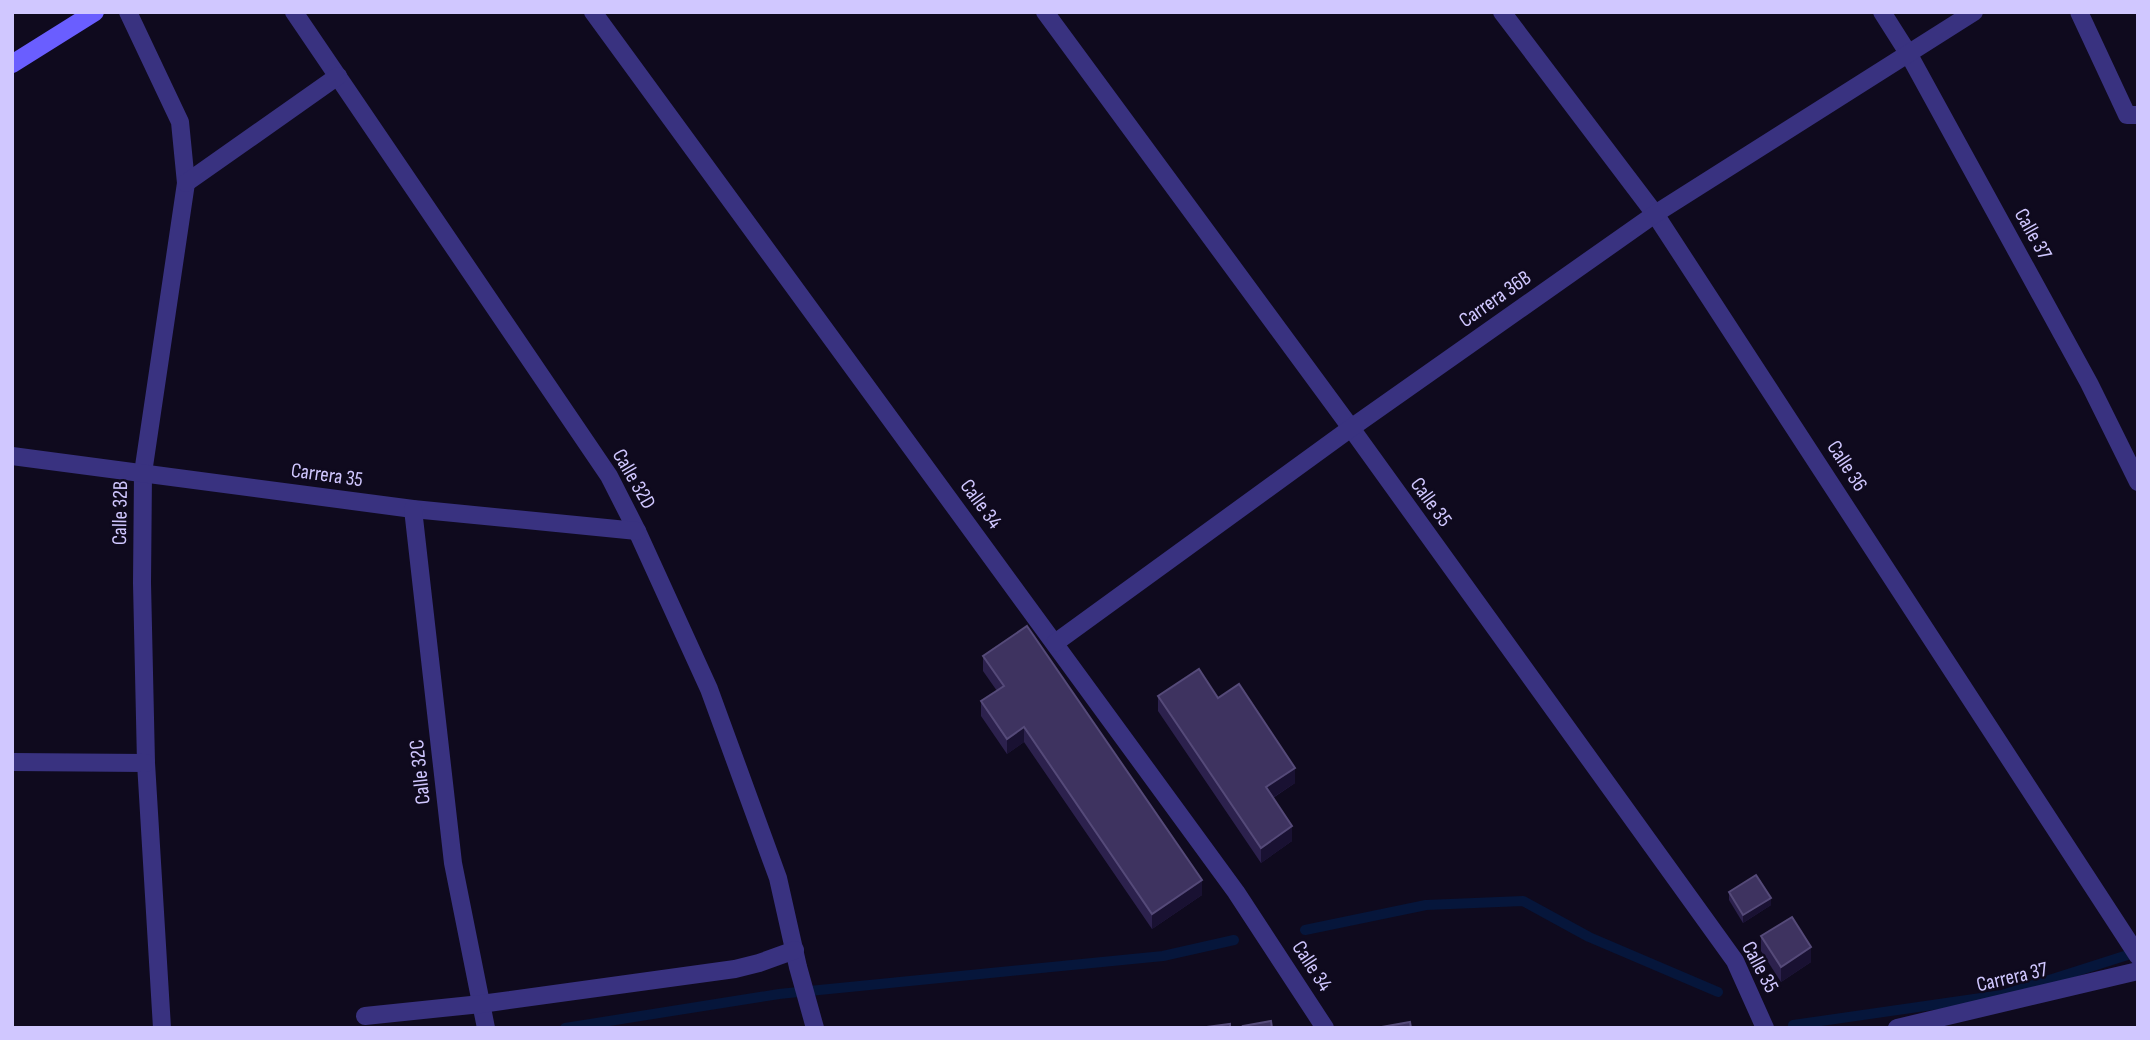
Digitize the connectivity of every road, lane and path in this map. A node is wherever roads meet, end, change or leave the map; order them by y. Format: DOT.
graph roads {
  1 [pos="95,12"];
  2 [pos="128,12"];
  3 [pos="295,12"];
  4 [pos="593,12"];
  5 [pos="1045,12"];
  6 [pos="1502,12"];
  7 [pos="1882,12"];
  8 [pos="1974,12"];
  9 [pos="2079,12"];
  10 [pos="1908,53"];
  11 [pos="12,64"];
  12 [pos="338,76"];
  13 [pos="2132,115"];
  14 [pos="186,183"];
  15 [pos="1655,214"];
  16 [pos="1351,428"];
  17 [pos="12,456"];
  18 [pos="143,473"];
  19 [pos="2138,482"];
  20 [pos="413,509"];
  21 [pos="637,531"];
  22 [pos="1055,643"];
  23 [pos="12,762"];
  24 [pos="146,764"];
  25 [pos="2138,956"];
  26 [pos="796,958"];
  27 [pos="2138,971"];
  28 [pos="481,1004"];
  29 [pos="365,1016"];
  30 [pos="813,1021"];
  31 [pos="486,1026"];
  32 [pos="162,1028"];
  33 [pos="1325,1028"];
  34 [pos="1765,1028"];
  35 [pos="1898,1028"];
  1 -- 11 [label="street"];
  2 -- 14 [label="street, Calle 32B"];
  3 -- 12 [label="street, Calle 32D"];
  4 -- 22 [label="street, Calle 34"];
  5 -- 16 [label="street, Calle 35"];
  6 -- 15 [label="street, Calle 36"];
  7 -- 10 [label="street, Calle 37"];
  8 -- 10 [label="street, Carrera 36B"];
  9 -- 13 [label="street"];
  10 -- 15 [label="street, Carrera 36B"];
  10 -- 19 [label="street, Calle 37"];
  12 -- 14 [label="street"];
  12 -- 21 [label="street, Calle 32D"];
  14 -- 18 [label="street, Calle 32B"];
  15 -- 16 [label="street, Carrera 36B"];
  15 -- 25 [label="street, Calle 36"];
  16 -- 22 [label="street, Carrera 36B"];
  16 -- 34 [label="street, Calle 35"];
  17 -- 18 [label="street, Carrera 35"];
  18 -- 20 [label="street, Carrera 35"];
  18 -- 24 [label="street, Calle 32B"];
  20 -- 21 [label="street, Carrera 35"];
  20 -- 28 [label="street, Calle 32C"];
  21 -- 26 [label="street, Calle 32D"];
  22 -- 33 [label="street, Calle 34"];
  23 -- 24 [label="street"];
  24 -- 32 [label="street, Calle 32B"];
  26 -- 28 [label="street"];
  26 -- 30 [label="street, Calle 32D"];
  27 -- 35 [label="street, Carrera 37"];
  28 -- 29 [label="street"];
  28 -- 31 [label="street, Calle 32C"];
}
